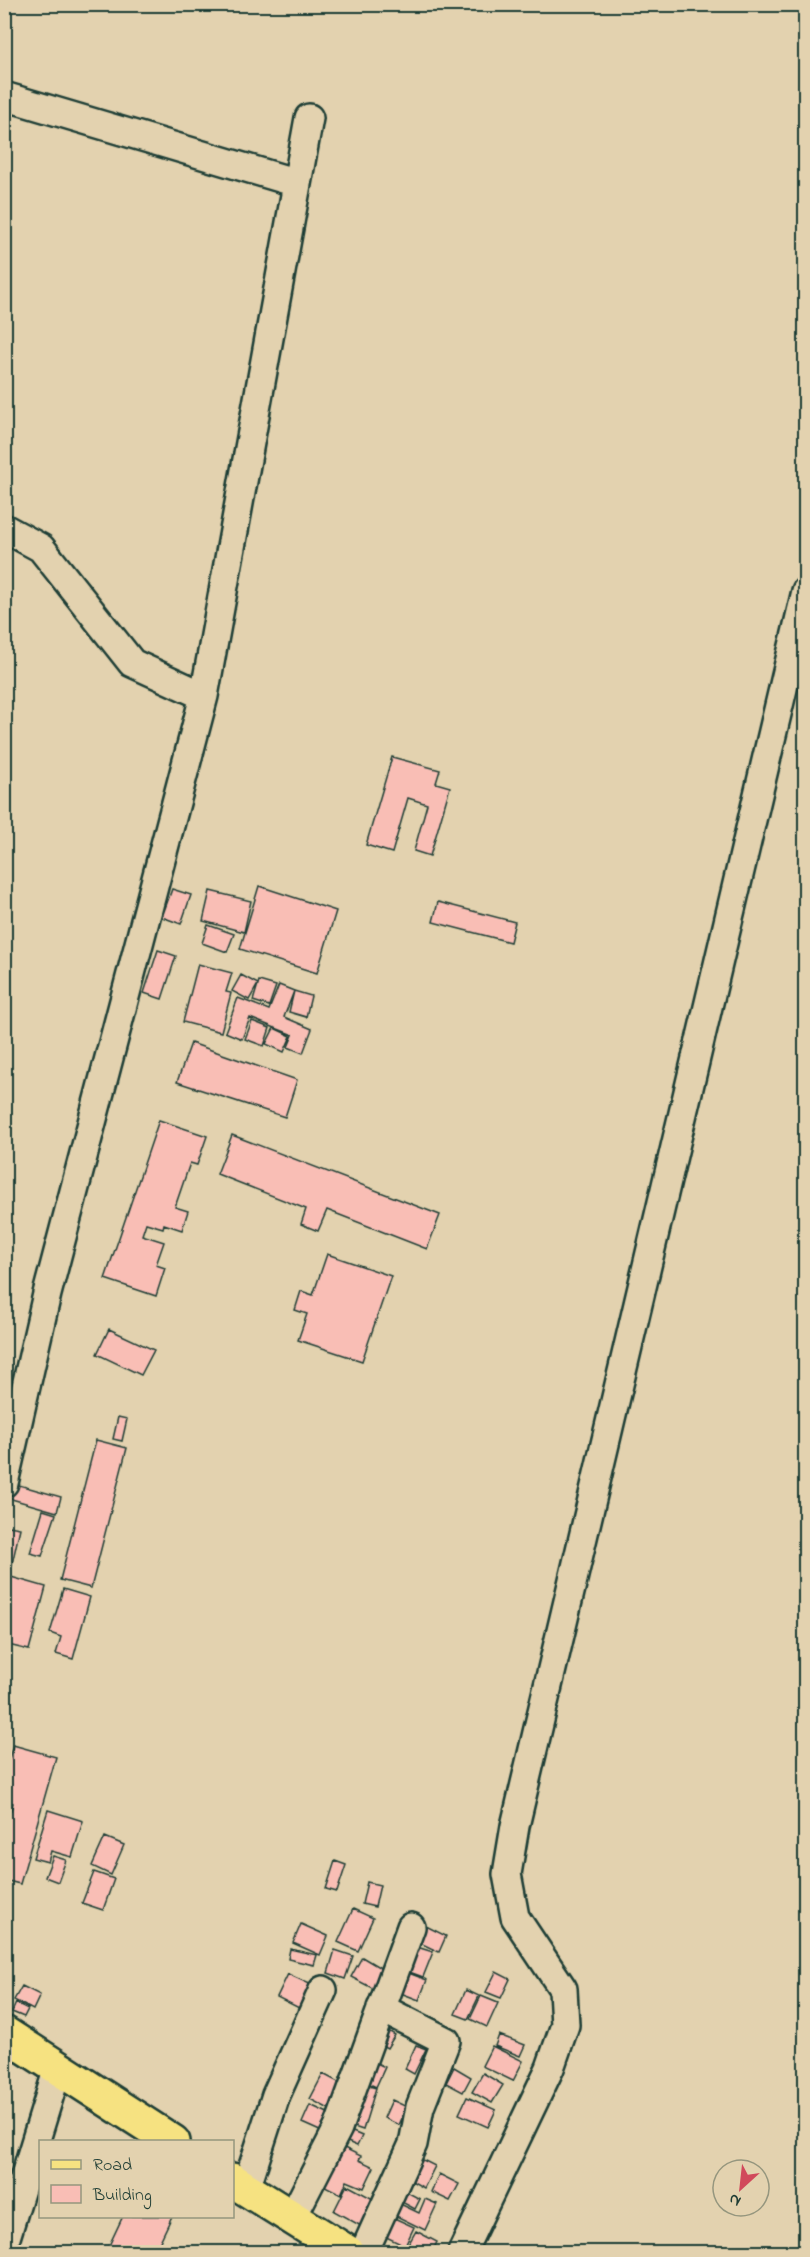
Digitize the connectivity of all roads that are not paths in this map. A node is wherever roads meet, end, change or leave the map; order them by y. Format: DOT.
graph roads {
  1 [pos="4,96"];
  2 [pos="309,118"];
  3 [pos="297,183"];
  4 [pos="4,528"];
  5 [pos="806,591"];
  6 [pos="204,696"];
  7 [pos="4,1483"];
  8 [pos="411,1927"];
  9 [pos="323,1990"];
  10 [pos="381,2008"];
  11 [pos="4,2033"];
  12 [pos="58,2068"];
  13 [pos="170,2140"];
  14 [pos="239,2184"];
  15 [pos="292,2218"];
  16 [pos="4,2244"];
  17 [pos="346,2253"];
  18 [pos="364,2253"];
  19 [pos="462,2253"];
  1 -- 3 [label="street"];
  2 -- 3 [label="street"];
  3 -- 6 [label="street"];
  4 -- 6 [label="street"];
  5 -- 19 [label="street"];
  6 -- 7 [label="street"];
  8 -- 10 [label="street"];
  9 -- 14 [label="street"];
  10 -- 15 [label="street"];
  10 -- 18 [label="street"];
  11 -- 12 [label="main road"];
  12 -- 13 [label="main road"];
  12 -- 16 [label="street"];
  14 -- 15 [label="main road"];
  15 -- 17 [label="main road"];
}
